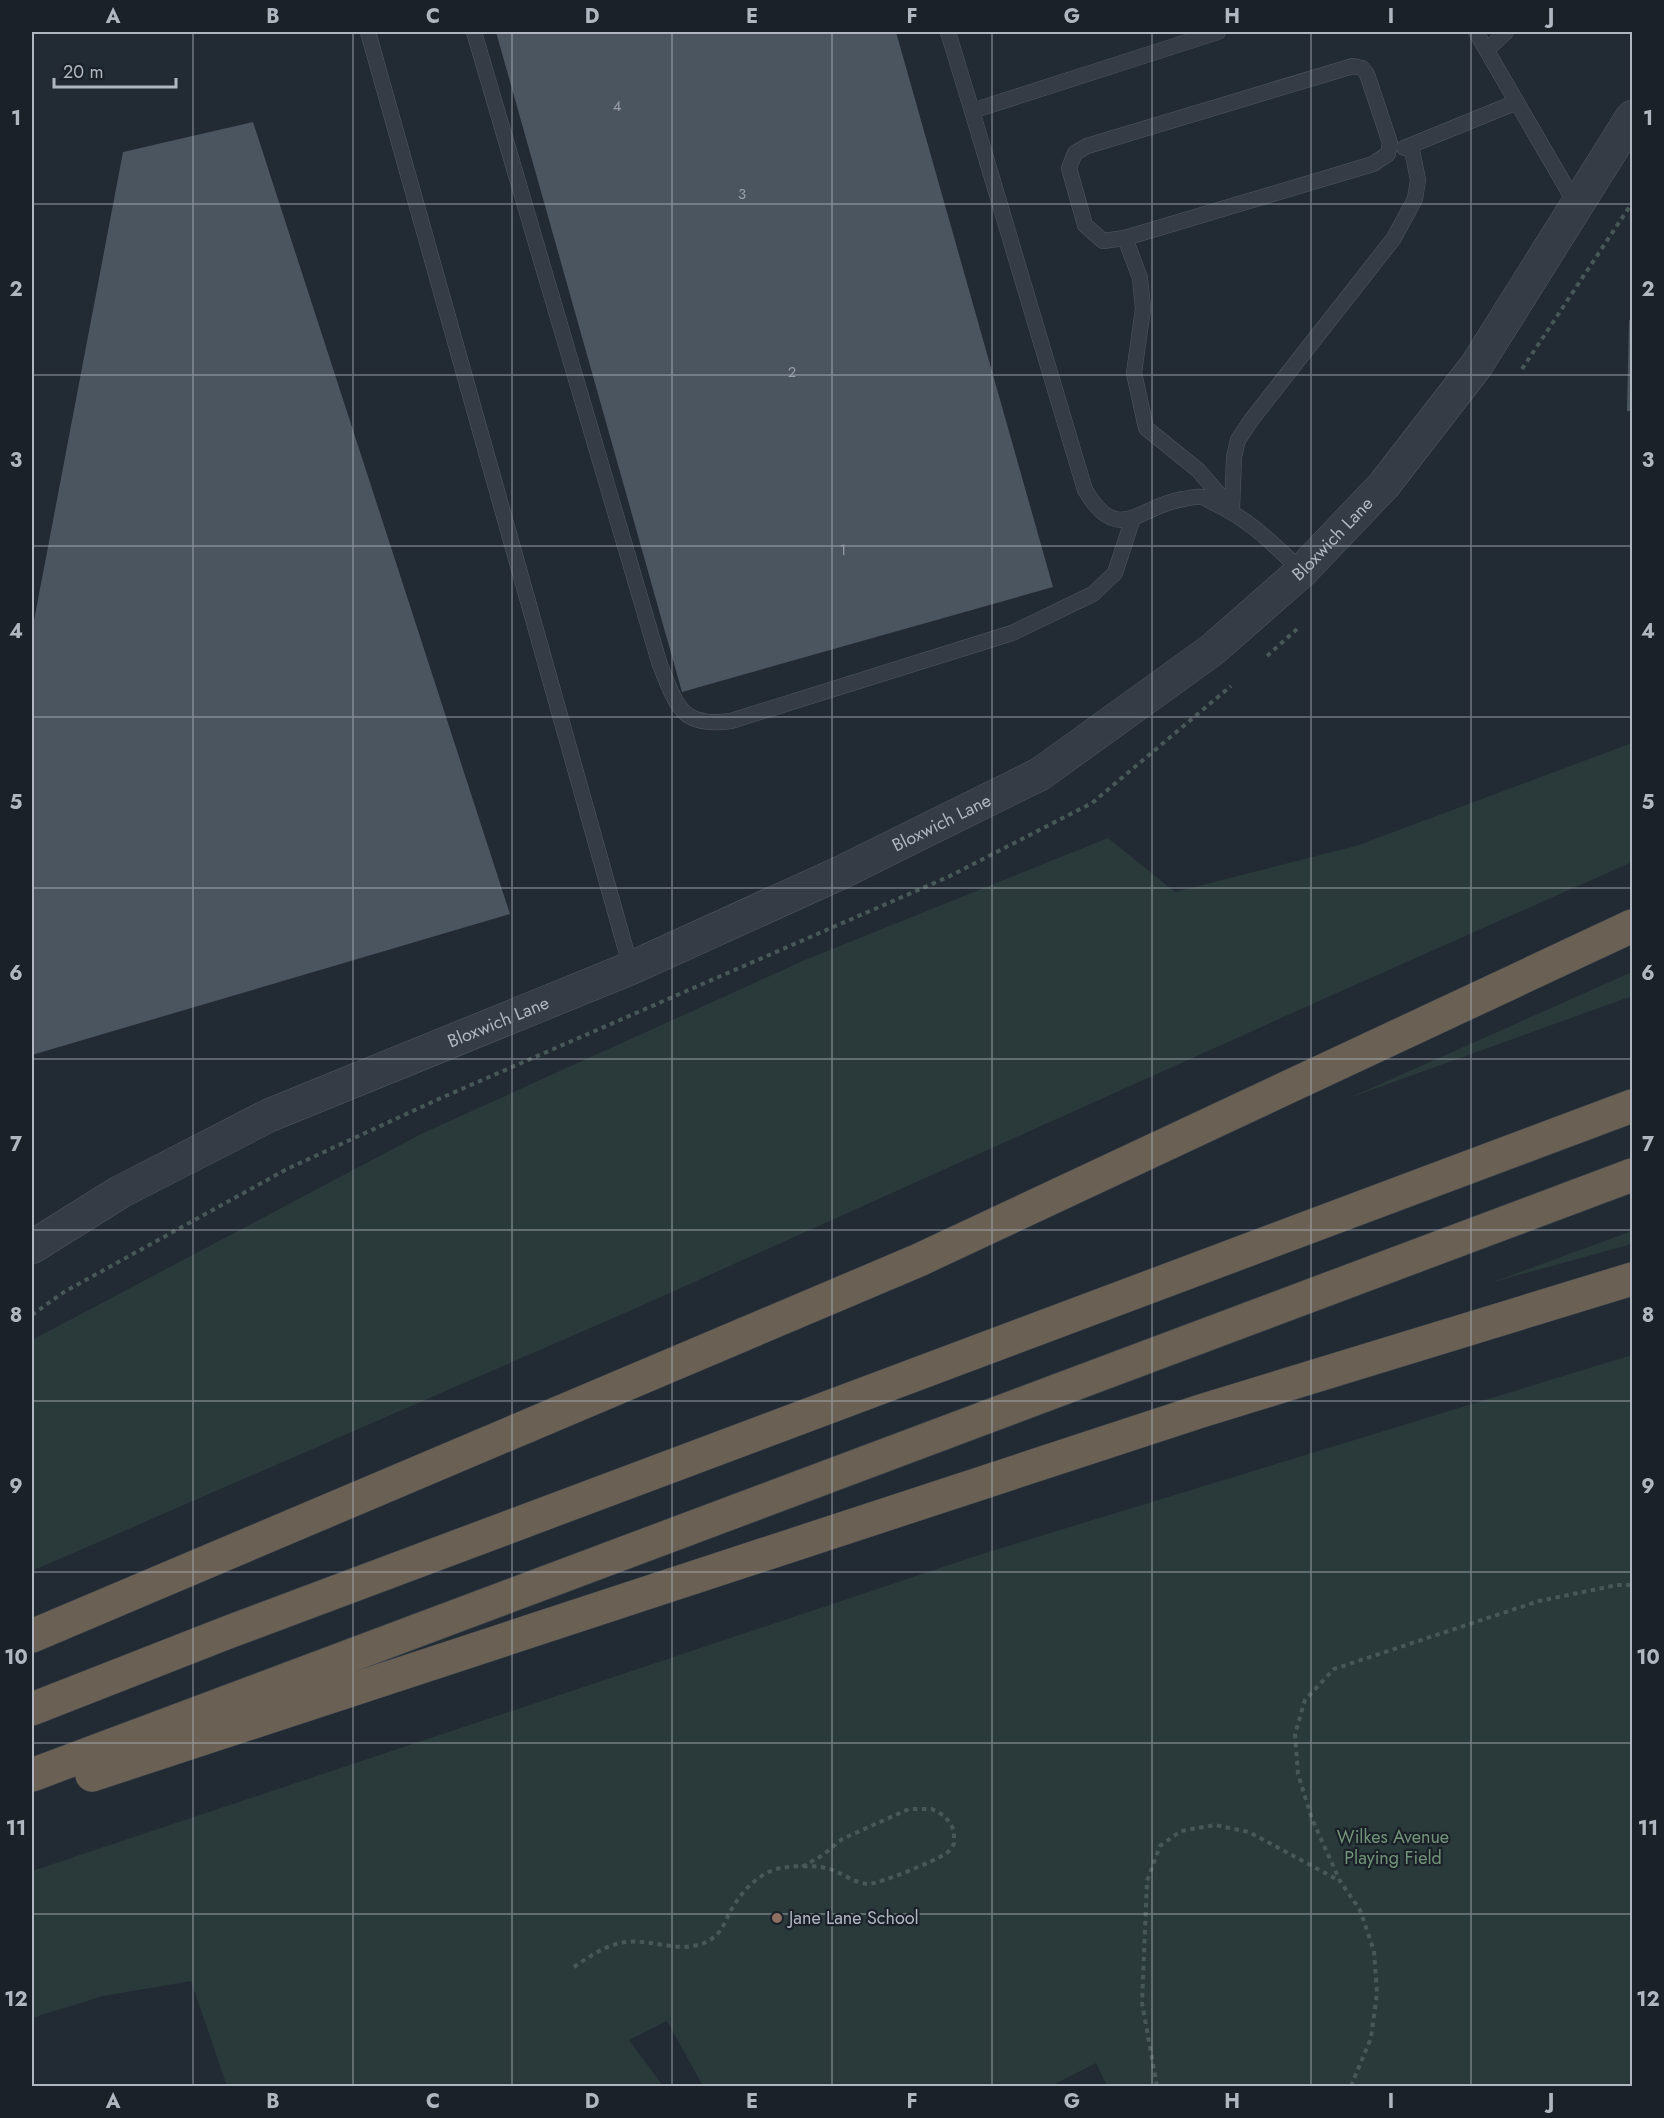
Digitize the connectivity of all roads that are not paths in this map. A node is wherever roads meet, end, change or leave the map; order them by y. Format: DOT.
graph roads {
  1 [pos="368,32"];
  2 [pos="474,32"];
  3 [pos="948,32"];
  4 [pos="1218,32"];
  5 [pos="1476,32"];
  6 [pos="1506,32"];
  7 [pos="1487,50"];
  8 [pos="1517,102"];
  9 [pos="972,111"];
  10 [pos="1632,117"];
  11 [pos="1412,145"];
  12 [pos="1388,154"];
  13 [pos="1577,206"];
  14 [pos="1125,238"];
  15 [pos="1234,511"];
  16 [pos="1133,518"];
  17 [pos="1302,571"];
  18 [pos="1632,912"];
  19 [pos="1632,926"];
  20 [pos="631,968"];
  21 [pos="1518,979"];
  22 [pos="1632,1106"];
  23 [pos="1632,1175"];
  24 [pos="32,1247"];
  25 [pos="1632,1279"];
  26 [pos="32,1636"];
  27 [pos="32,1709"];
  28 [pos="32,1775"];
  29 [pos="32,1795"];
  1 -- 20 [label="lane"];
  2 -- 16 [label="lane"];
  3 -- 9 [label="lane"];
  4 -- 9 [label="lane"];
  5 -- 7 [label="lane"];
  6 -- 7 [label="lane"];
  7 -- 8 [label="lane"];
  8 -- 11 [label="lane"];
  8 -- 13 [label="lane"];
  9 -- 16 [label="lane"];
  10 -- 13 [label="street, Bloxwich Lane"];
  11 -- 12 [label="lane"];
  11 -- 15 [label="lane"];
  12 -- 14 [label="lane"];
  12 -- 14 [label="lane"];
  13 -- 17 [label="street, Bloxwich Lane"];
  14 -- 15 [label="lane"];
  15 -- 16 [label="lane"];
  15 -- 17 [label="lane"];
  17 -- 20 [label="street, Bloxwich Lane"];
  18 -- 21 [label="highway"];
  19 -- 21 [label="highway"];
  20 -- 24 [label="street, Bloxwich Lane"];
  21 -- 26 [label="highway"];
  22 -- 27 [label="highway"];
  23 -- 28 [label="highway"];
  25 -- 29 [label="highway"];
}
